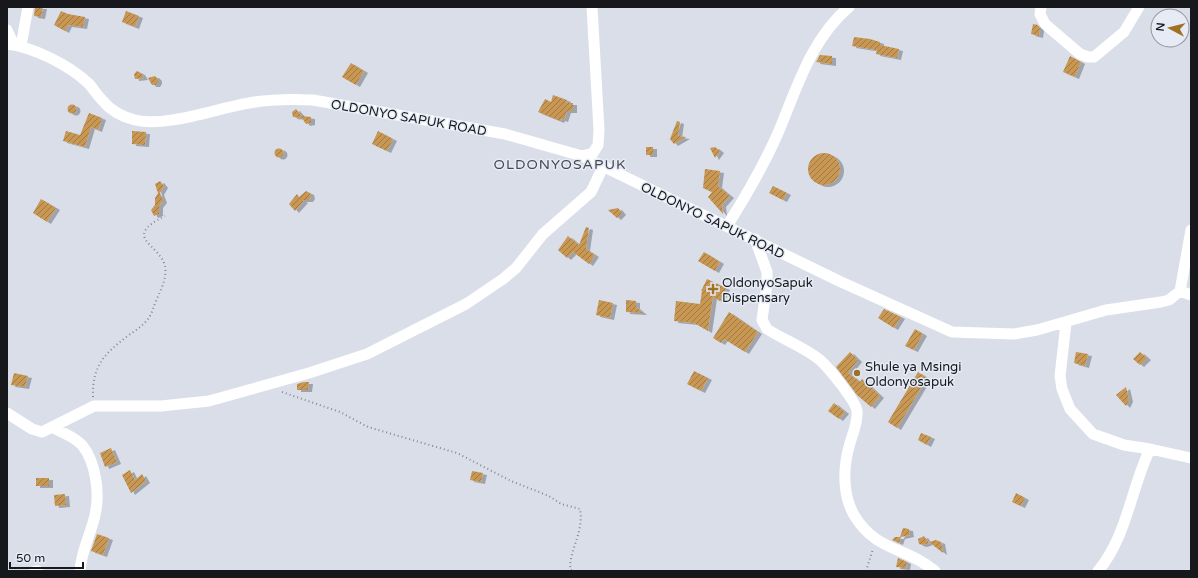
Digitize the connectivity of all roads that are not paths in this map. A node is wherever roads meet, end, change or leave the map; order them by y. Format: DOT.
graph roads {
  1 [pos="28,7"];
  2 [pos="592,7"];
  3 [pos="849,7"];
  4 [pos="1041,7"];
  5 [pos="1139,7"];
  6 [pos="7,30"];
  7 [pos="14,45"];
  8 [pos="582,156"];
  9 [pos="603,167"];
  10 [pos="726,226"];
  11 [pos="1191,230"];
  12 [pos="754,239"];
  13 [pos="1180,291"];
  14 [pos="1191,295"];
  15 [pos="1066,323"];
  16 [pos="7,413"];
  17 [pos="53,428"];
  18 [pos="1150,449"];
  19 [pos="1191,458"];
  20 [pos="80,571"];
  21 [pos="935,571"];
  22 [pos="1098,571"];
  1 -- 7 [label="street"];
  2 -- 8 [label="street"];
  3 -- 10 [label="street"];
  4 -- 5 [label="street"];
  6 -- 7 [label="street"];
  7 -- 8 [label="street, OLDONYO SAPUK ROAD"];
  8 -- 9 [label="street, OLDONYO SAPUK ROAD"];
  9 -- 10 [label="street, OLDONYO SAPUK ROAD"];
  9 -- 17 [label="street"];
  10 -- 12 [label="street, OLDONYO SAPUK ROAD"];
  11 -- 13 [label="street"];
  12 -- 15 [label="street, OLDONYO SAPUK ROAD"];
  12 -- 21 [label="street"];
  13 -- 14 [label="street"];
  13 -- 15 [label="street, OLDONYO SAPUK ROAD"];
  15 -- 18 [label="street"];
  16 -- 17 [label="street"];
  17 -- 20 [label="street"];
  18 -- 19 [label="street"];
  18 -- 22 [label="street"];
}
